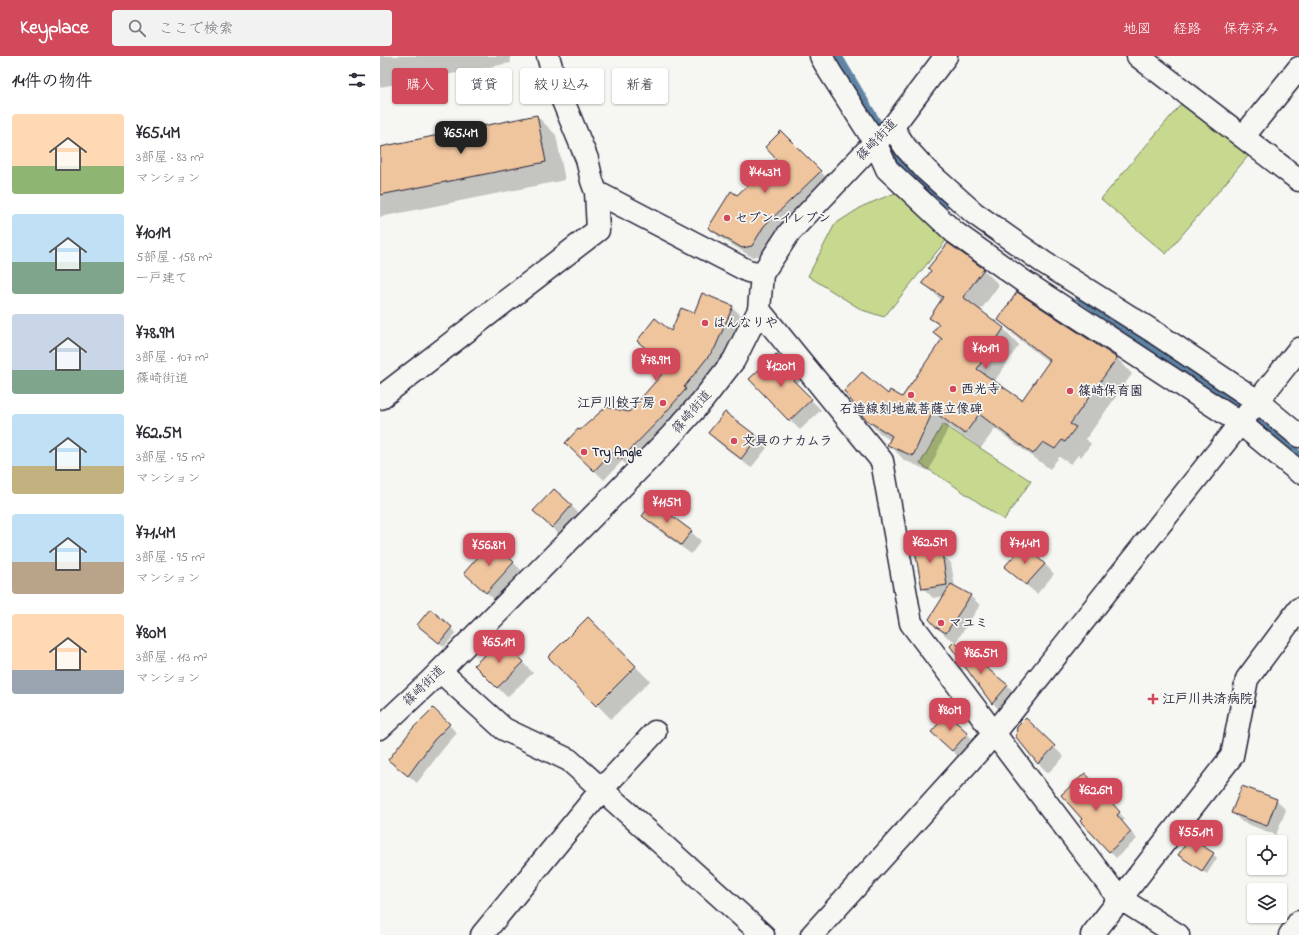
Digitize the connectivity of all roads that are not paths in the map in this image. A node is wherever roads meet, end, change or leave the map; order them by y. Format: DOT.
graph roads {
  1 [pos="548,56"];
  2 [pos="821,56"];
  3 [pos="946,56"];
  4 [pos="1138,56"];
  5 [pos="1299,68"];
  6 [pos="885,134"];
  7 [pos="1243,137"];
  8 [pos="1299,180"];
  9 [pos="596,192"];
  10 [pos="762,274"];
  11 [pos="759,310"];
  12 [pos="1299,349"];
  13 [pos="380,398"];
  14 [pos="1249,412"];
  15 [pos="1299,436"];
  16 [pos="1299,472"];
  17 [pos="1299,609"];
  18 [pos="440,671"];
  19 [pos="380,728"];
  20 [pos="656,732"];
  21 [pos="994,734"];
  22 [pos="602,789"];
  23 [pos="1120,899"];
  24 [pos="1299,922"];
  25 [pos="482,935"];
  26 [pos="763,935"];
  27 [pos="812,935"];
  28 [pos="1092,935"];
  29 [pos="1178,935"];
  30 [pos="1290,935"];
  1 -- 9 [label="street"];
  2 -- 6 [label="street"];
  3 -- 6 [label="street, 篠崎街道"];
  4 -- 7 [label="street"];
  5 -- 7 [label="street"];
  6 -- 10 [label="street, 篠崎街道"];
  6 -- 14 [label="street"];
  6 -- 14 [label="street"];
  7 -- 8 [label="street"];
  9 -- 10 [label="street"];
  9 -- 13 [label="street"];
  10 -- 11 [label="street, 篠崎街道"];
  11 -- 18 [label="street, 篠崎街道"];
  11 -- 21 [label="street"];
  12 -- 14 [label="street"];
  14 -- 15 [label="street"];
  14 -- 16 [label="street"];
  14 -- 21 [label="street"];
  17 -- 23 [label="street"];
  18 -- 19 [label="street, 篠崎街道"];
  18 -- 22 [label="street"];
  20 -- 22 [label="street"];
  21 -- 23 [label="street"];
  21 -- 27 [label="street"];
  22 -- 25 [label="street"];
  22 -- 26 [label="street"];
  23 -- 28 [label="street"];
  23 -- 29 [label="street"];
  24 -- 30 [label="street"];
}
